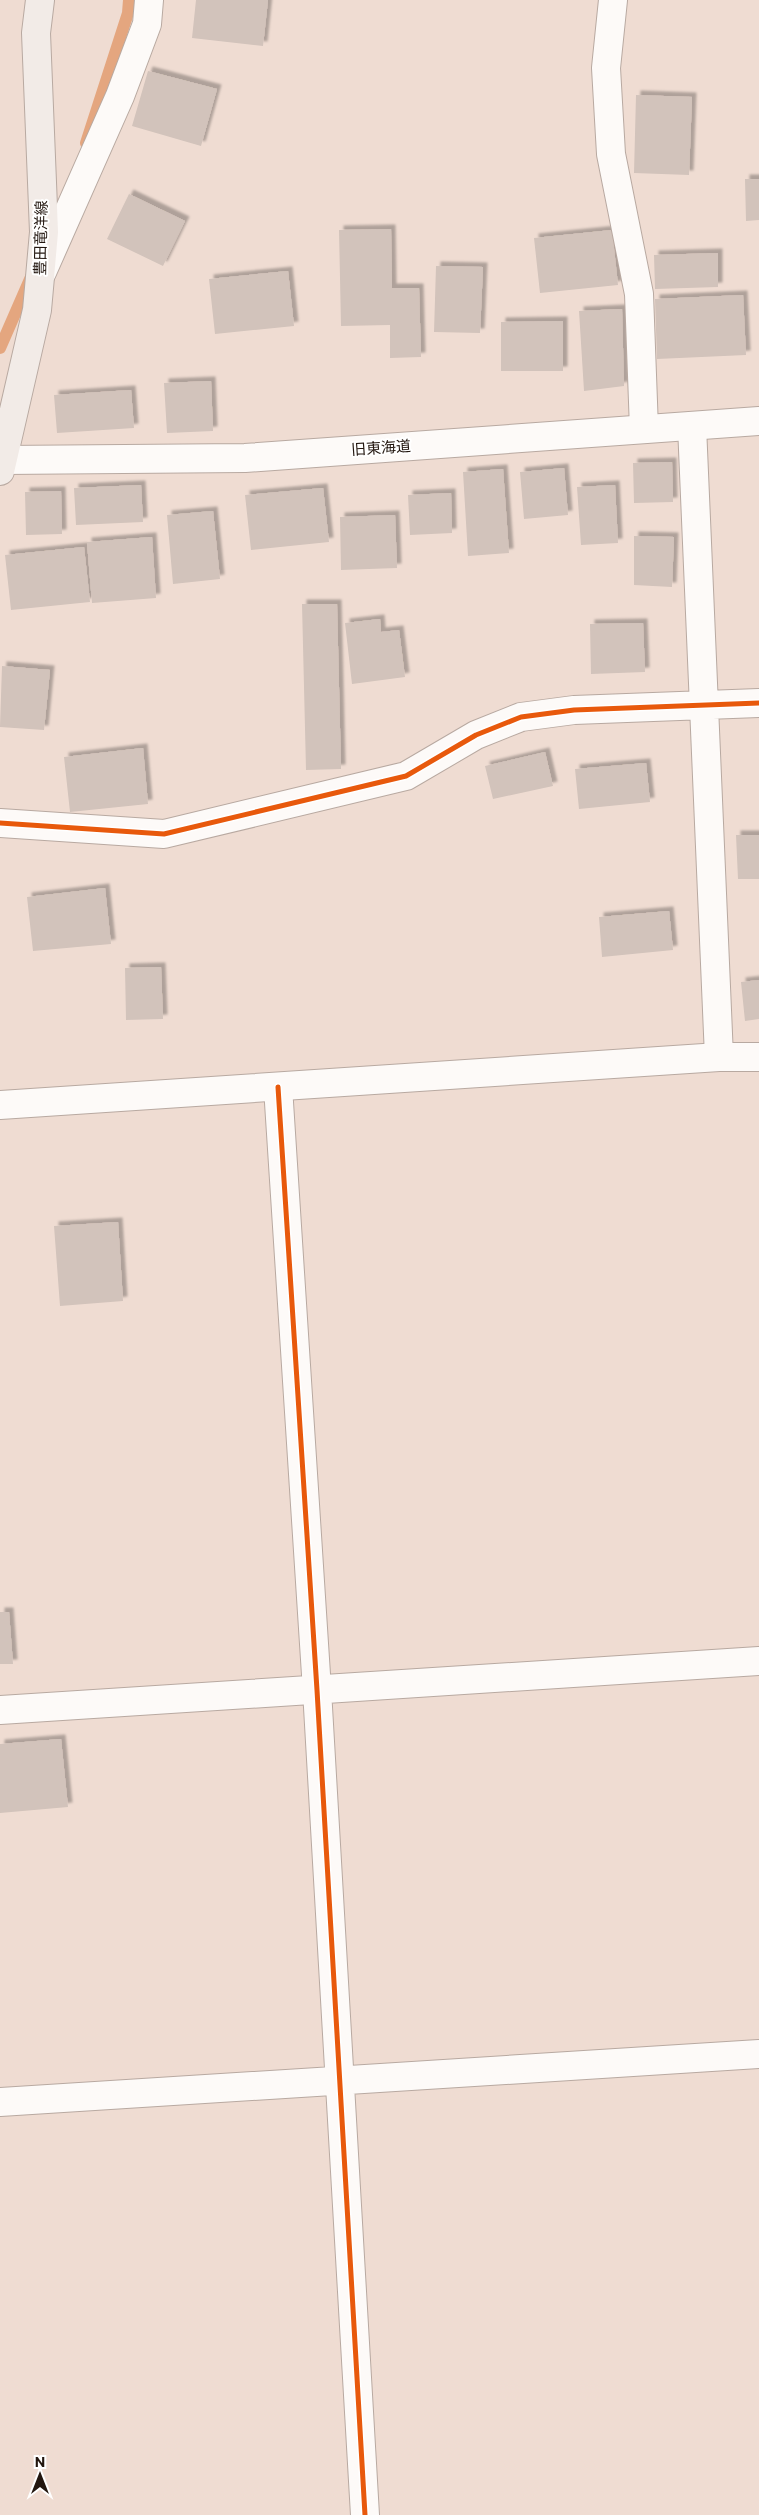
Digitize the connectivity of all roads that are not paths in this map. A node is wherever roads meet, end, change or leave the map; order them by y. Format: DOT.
graph roads {
  1 [pos="40,0"];
  2 [pos="149,0"];
  3 [pos="613,0"];
  4 [pos="40,277"];
  5 [pos="759,421"];
  6 [pos="692,426"];
  7 [pos="644,429"];
  8 [pos="1,464"];
  9 [pos="759,703"];
  10 [pos="704,705"];
  11 [pos="0,823"];
  12 [pos="719,1057"];
  13 [pos="759,1057"];
  14 [pos="278,1087"];
  15 [pos="0,1105"];
  16 [pos="759,1661"];
  17 [pos="318,1690"];
  18 [pos="0,1710"];
  19 [pos="759,2054"];
  20 [pos="341,2081"];
  21 [pos="0,2102"];
  22 [pos="365,2515"];
  1 -- 4 [label="main road, 豊田竜洋線"];
  2 -- 4 [label="street"];
  3 -- 7 [label="street"];
  4 -- 8 [label="main road, 豊田竜洋線"];
  5 -- 6 [label="street, 旧東海道"];
  6 -- 7 [label="street, 旧東海道"];
  6 -- 10 [label="street"];
  7 -- 8 [label="street, 旧東海道"];
  9 -- 10 [label="street"];
  10 -- 11 [label="street"];
  10 -- 12 [label="street"];
  12 -- 13 [label="street"];
  12 -- 14 [label="street"];
  14 -- 15 [label="street"];
  14 -- 17 [label="street"];
  16 -- 17 [label="street"];
  17 -- 18 [label="street"];
  17 -- 20 [label="street"];
  19 -- 20 [label="street"];
  20 -- 21 [label="street"];
  20 -- 22 [label="street"];
}
